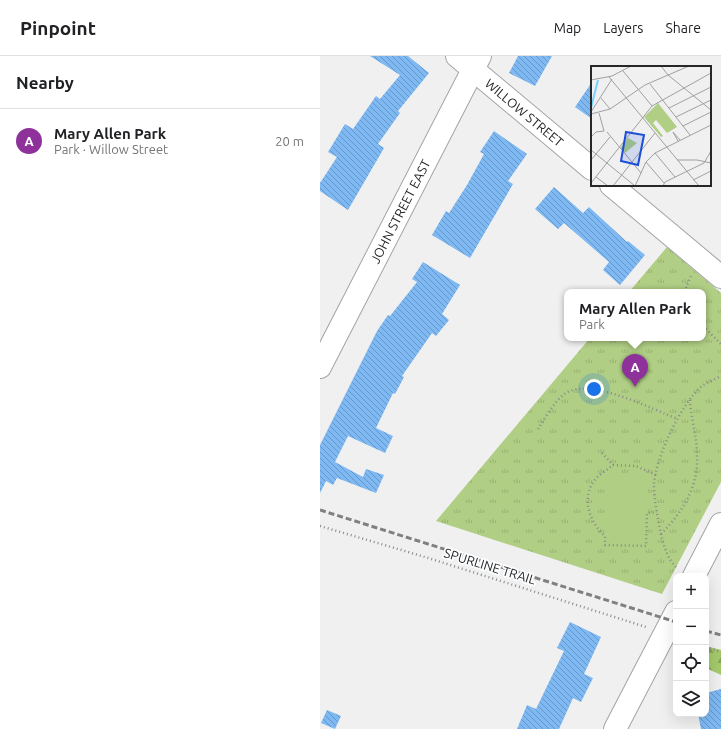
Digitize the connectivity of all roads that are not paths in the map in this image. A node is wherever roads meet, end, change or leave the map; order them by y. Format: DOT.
graph roads {
  1 [pos="470,60"];
  2 [pos="591,168"];
  3 [pos="612,186"];
  4 [pos="721,277"];
  5 [pos="320,367"];
  6 [pos="721,524"];
  7 [pos="686,572"];
  8 [pos="673,618"];
  9 [pos="615,729"];
  1 -- 2 [label="street, WILLOW STREET"];
  1 -- 5 [label="street, JOHN STREET EAST"];
  3 -- 4 [label="street"];
  6 -- 7 [label="street"];
  8 -- 9 [label="street"];
}
